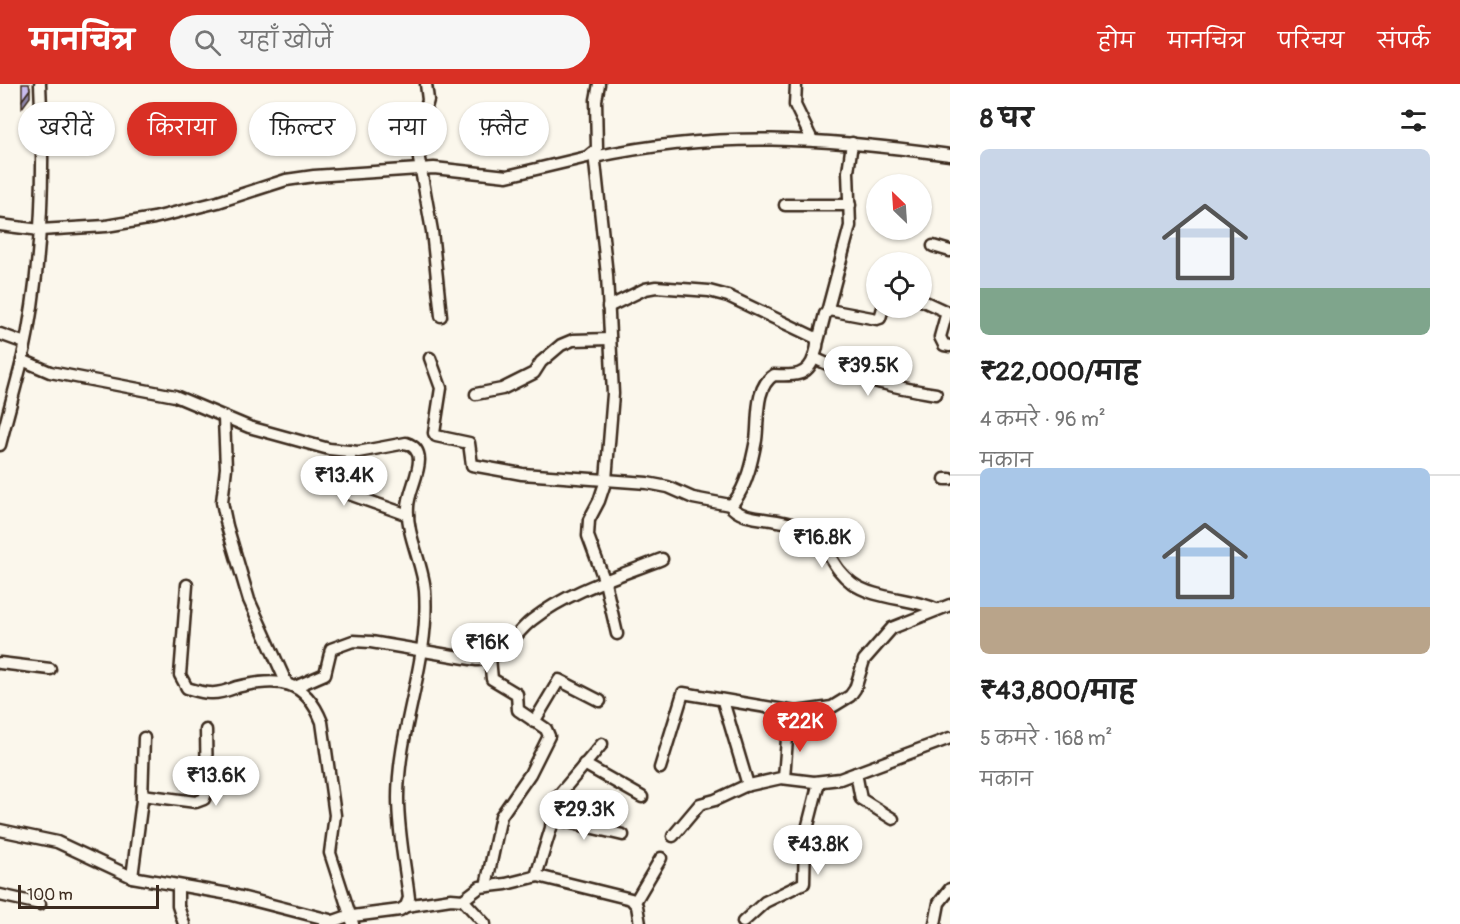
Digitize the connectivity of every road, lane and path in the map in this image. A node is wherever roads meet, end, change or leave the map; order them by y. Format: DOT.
graph roads {
  1 [pos="40,84"];
  2 [pos="426,84"];
  3 [pos="599,84"];
  4 [pos="796,84"];
  5 [pos="812,140"];
  6 [pos="852,143"];
  7 [pos="594,155"];
  8 [pos="950,155"];
  9 [pos="420,169"];
  10 [pos="785,205"];
  11 [pos="850,205"];
  12 [pos="0,225"];
  13 [pos="40,230"];
  14 [pos="933,246"];
  15 [pos="950,251"];
  16 [pos="932,305"];
  17 [pos="608,308"];
  18 [pos="827,312"];
  19 [pos="441,316"];
  20 [pos="866,316"];
  21 [pos="0,334"];
  22 [pos="610,339"];
  23 [pos="818,341"];
  24 [pos="25,343"];
  25 [pos="950,346"];
  26 [pos="430,358"];
  27 [pos="814,358"];
  28 [pos="22,360"];
  29 [pos="476,394"];
  30 [pos="936,394"];
  31 [pos="224,418"];
  32 [pos="0,445"];
  33 [pos="351,452"];
  34 [pos="606,480"];
  35 [pos="730,505"];
  36 [pos="408,515"];
  37 [pos="662,558"];
  38 [pos="605,582"];
  39 [pos="187,585"];
  40 [pos="950,605"];
  41 [pos="936,609"];
  42 [pos="616,634"];
  43 [pos="421,652"];
  44 [pos="490,658"];
  45 [pos="0,663"];
  46 [pos="50,669"];
  47 [pos="291,686"];
  48 [pos="600,700"];
  49 [pos="723,701"];
  50 [pos="534,722"];
  51 [pos="788,726"];
  52 [pos="206,730"];
  53 [pos="144,738"];
  54 [pos="950,738"];
  55 [pos="602,744"];
  56 [pos="584,764"];
  57 [pos="660,768"];
  58 [pos="856,773"];
  59 [pos="784,778"];
  60 [pos="819,782"];
  61 [pos="748,785"];
  62 [pos="142,795"];
  63 [pos="642,797"];
  64 [pos="551,818"];
  65 [pos="893,819"];
  66 [pos="0,830"];
  67 [pos="623,835"];
  68 [pos="673,836"];
  69 [pos="661,858"];
  70 [pos="536,876"];
  71 [pos="132,877"];
  72 [pos="178,886"];
  73 [pos="486,886"];
  74 [pos="950,889"];
  75 [pos="0,895"];
  76 [pos="463,900"];
  77 [pos="635,902"];
  78 [pos="40,904"];
  79 [pos="406,906"];
  80 [pos="352,920"];
  81 [pos="327,922"];
  82 [pos="743,922"];
  83 [pos="184,924"];
  84 [pos="485,924"];
  85 [pos="640,924"];
  86 [pos="935,924"];
  1 -- 13 [label="street"];
  2 -- 9 [label="street"];
  3 -- 7 [label="street"];
  4 -- 5 [label="street"];
  5 -- 6 [label="street"];
  5 -- 7 [label="street"];
  6 -- 8 [label="street"];
  6 -- 11 [label="street"];
  7 -- 9 [label="street"];
  7 -- 17 [label="street"];
  9 -- 13 [label="street"];
  9 -- 19 [label="street"];
  10 -- 11 [label="street"];
  11 -- 18 [label="street"];
  12 -- 13 [label="street"];
  13 -- 24 [label="street"];
  14 -- 15 [label="street"];
  16 -- 25 [label="street"];
  17 -- 22 [label="street"];
  17 -- 23 [label="street"];
  18 -- 20 [label="street"];
  18 -- 23 [label="street"];
  21 -- 24 [label="street"];
  22 -- 29 [label="street"];
  22 -- 34 [label="street"];
  23 -- 27 [label="street"];
  24 -- 28 [label="street"];
  26 -- 34 [label="street"];
  27 -- 30 [label="street"];
  27 -- 35 [label="street"];
  28 -- 31 [label="street"];
  28 -- 32 [label="street"];
  31 -- 33 [label="street"];
  31 -- 47 [label="street"];
  33 -- 36 [label="street"];
  33 -- 36 [label="street"];
  34 -- 35 [label="street"];
  34 -- 38 [label="street"];
  35 -- 41 [label="street"];
  36 -- 43 [label="street"];
  37 -- 38 [label="street"];
  38 -- 42 [label="street"];
  38 -- 44 [label="street"];
  39 -- 47 [label="street"];
  40 -- 41 [label="street"];
  41 -- 49 [label="street"];
  43 -- 44 [label="street"];
  43 -- 47 [label="street"];
  43 -- 79 [label="street"];
  44 -- 50 [label="street"];
  45 -- 46 [label="street"];
  47 -- 80 [label="street"];
  48 -- 50 [label="street"];
  49 -- 57 [label="street"];
  49 -- 61 [label="street"];
  50 -- 73 [label="street"];
  51 -- 59 [label="street"];
  52 -- 62 [label="street"];
  53 -- 62 [label="street"];
  54 -- 58 [label="street"];
  55 -- 56 [label="street"];
  56 -- 63 [label="street"];
  56 -- 64 [label="street"];
  58 -- 60 [label="street"];
  58 -- 65 [label="street"];
  59 -- 60 [label="street"];
  59 -- 61 [label="street"];
  60 -- 82 [label="street"];
  61 -- 68 [label="street"];
  62 -- 71 [label="street"];
  64 -- 67 [label="street"];
  64 -- 70 [label="street"];
  66 -- 71 [label="street"];
  69 -- 77 [label="street"];
  70 -- 73 [label="street"];
  70 -- 77 [label="street"];
  71 -- 72 [label="street"];
  72 -- 81 [label="street"];
  72 -- 83 [label="street"];
  73 -- 76 [label="street"];
  74 -- 86 [label="street"];
  75 -- 78 [label="street"];
  76 -- 79 [label="street"];
  76 -- 84 [label="street"];
  77 -- 85 [label="street"];
  79 -- 80 [label="street"];
  80 -- 81 [label="street"];
}
